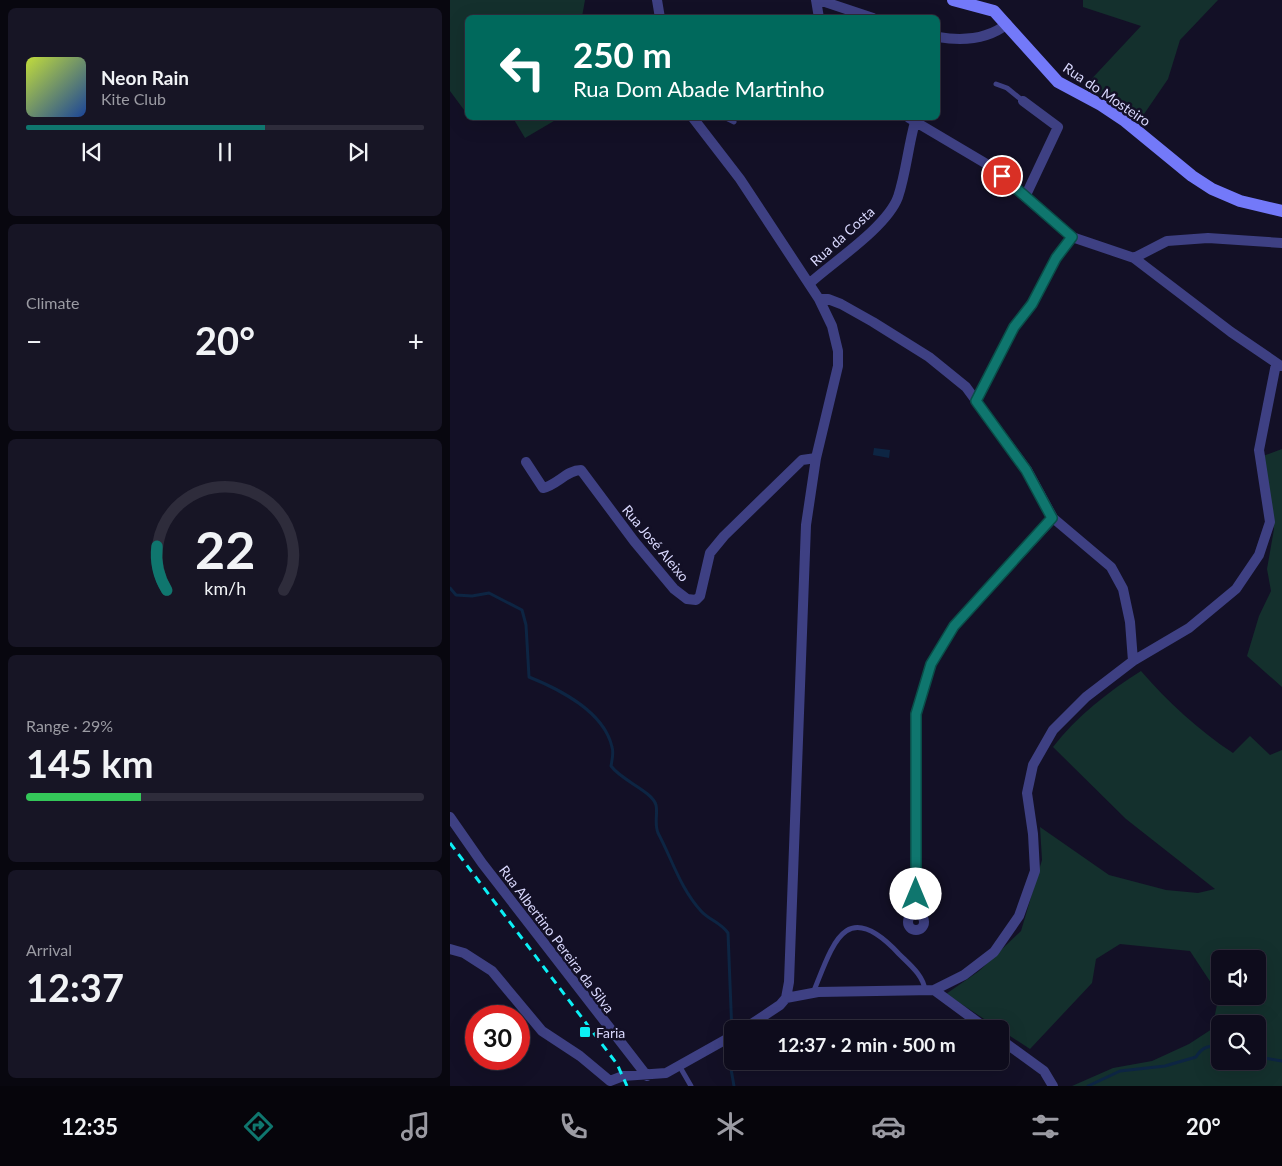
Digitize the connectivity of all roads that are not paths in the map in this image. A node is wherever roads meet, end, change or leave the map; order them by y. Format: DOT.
graph roads {
  1 [pos="657,0"];
  2 [pos="817,0"];
  3 [pos="953,0"];
  4 [pos="660,15"];
  5 [pos="819,15"];
  6 [pos="864,15"];
  7 [pos="1007,24"];
  8 [pos="940,37"];
  9 [pos="996,84"];
  10 [pos="1023,100"];
  11 [pos="695,120"];
  12 [pos="730,120"];
  13 [pos="912,120"];
  14 [pos="734,122"];
  15 [pos="1025,197"];
  16 [pos="1282,211"];
  17 [pos="1072,237"];
  18 [pos="1282,243"];
  19 [pos="1134,258"];
  20 [pos="810,283"];
  21 [pos="819,299"];
  22 [pos="1279,365"];
  23 [pos="976,401"];
  24 [pos="816,458"];
  25 [pos="526,462"];
  26 [pos="1052,518"];
  27 [pos="1132,660"];
  28 [pos="450,817"];
  29 [pos="916,914"];
  30 [pos="450,949"];
  31 [pos="930,990"];
  32 [pos="812,993"];
  33 [pos="786,998"];
  34 [pos="758,1020"];
  35 [pos="974,1020"];
  36 [pos="724,1041"];
  37 [pos="1009,1045"];
  38 [pos="680,1067"];
  39 [pos="647,1076"];
  40 [pos="609,1084"];
  41 [pos="691,1086"];
  42 [pos="1053,1086"];
  1 -- 4 [label="street"];
  2 -- 5 [label="street"];
  2 -- 6 [label="street"];
  3 -- 7 [label="main road, Rua do Mosteiro"];
  7 -- 8 [label="street"];
  7 -- 16 [label="main road, Rua do Mosteiro"];
  9 -- 10 [label="lane"];
  10 -- 15 [label="street"];
  11 -- 20 [label="street"];
  12 -- 14 [label="lane"];
  13 -- 15 [label="street"];
  13 -- 20 [label="street, Rua da Costa"];
  15 -- 17 [label="street"];
  17 -- 19 [label="street"];
  17 -- 23 [label="street"];
  18 -- 19 [label="street"];
  19 -- 22 [label="street"];
  20 -- 21 [label="street"];
  21 -- 23 [label="street"];
  21 -- 24 [label="street"];
  22 -- 27 [label="street"];
  23 -- 26 [label="street"];
  24 -- 25 [label="street, Rua José Aleixo"];
  24 -- 33 [label="street"];
  26 -- 27 [label="street"];
  26 -- 29 [label="street"];
  27 -- 31 [label="street"];
  28 -- 39 [label="street, Rua Albertino Pereira da Silva"];
  30 -- 40 [label="street"];
  31 -- 32 [label="street"];
  31 -- 32 [label="lane"];
  31 -- 35 [label="street"];
  32 -- 33 [label="street"];
  33 -- 34 [label="street"];
  36 -- 38 [label="street"];
  37 -- 42 [label="street"];
  38 -- 39 [label="street"];
  38 -- 41 [label="lane"];
  39 -- 40 [label="street"];
}
